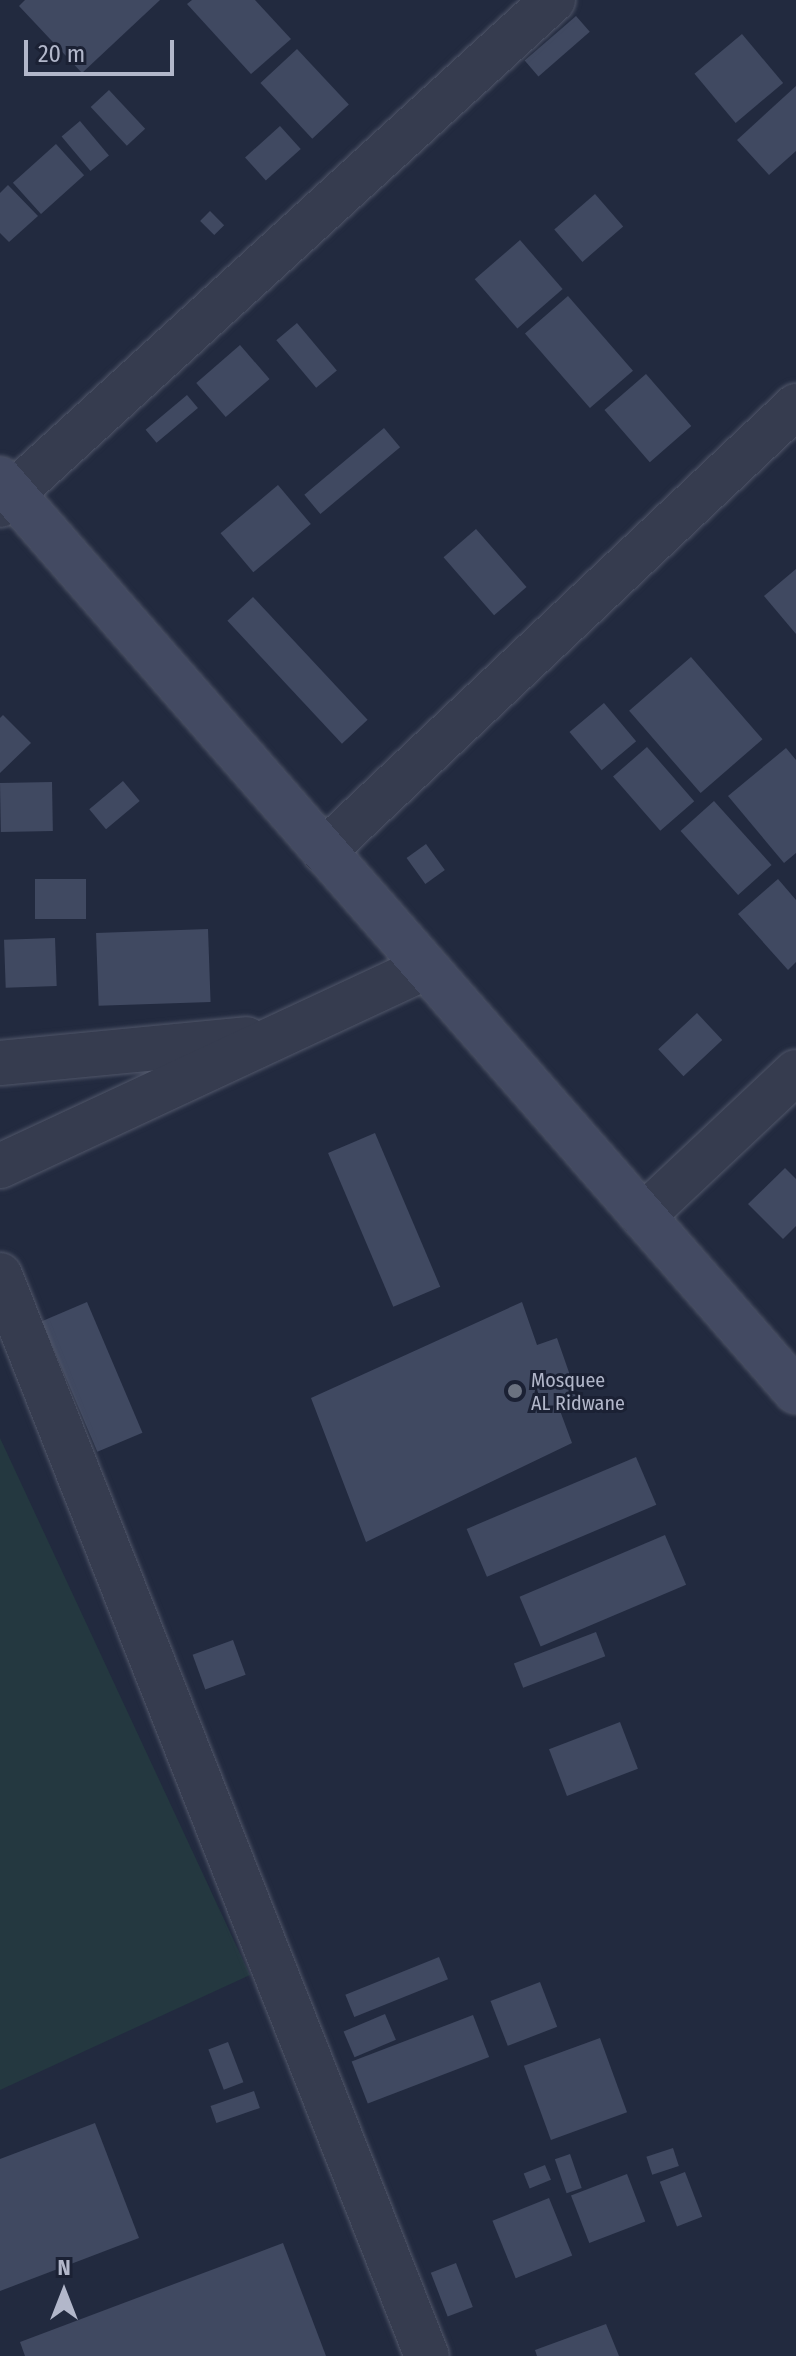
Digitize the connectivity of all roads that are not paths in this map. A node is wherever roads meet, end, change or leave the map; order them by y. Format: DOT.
graph roads {
  1 [pos="553,0"];
  2 [pos="796,406"];
  3 [pos="4,493"];
  4 [pos="324,851"];
  5 [pos="426,967"];
  6 [pos="277,1037"];
  7 [pos="0,1063"];
  8 [pos="796,1072"];
  9 [pos="0,1166"];
  10 [pos="643,1216"];
  11 [pos="0,1275"];
  12 [pos="796,1391"];
  13 [pos="427,2356"];
  1 -- 3 [label="street"];
  2 -- 4 [label="street"];
  3 -- 4 [label="street"];
  4 -- 5 [label="street"];
  5 -- 6 [label="street"];
  5 -- 10 [label="street"];
  6 -- 7 [label="street"];
  6 -- 9 [label="street"];
  8 -- 10 [label="street"];
  10 -- 12 [label="street"];
  11 -- 13 [label="street"];
}
